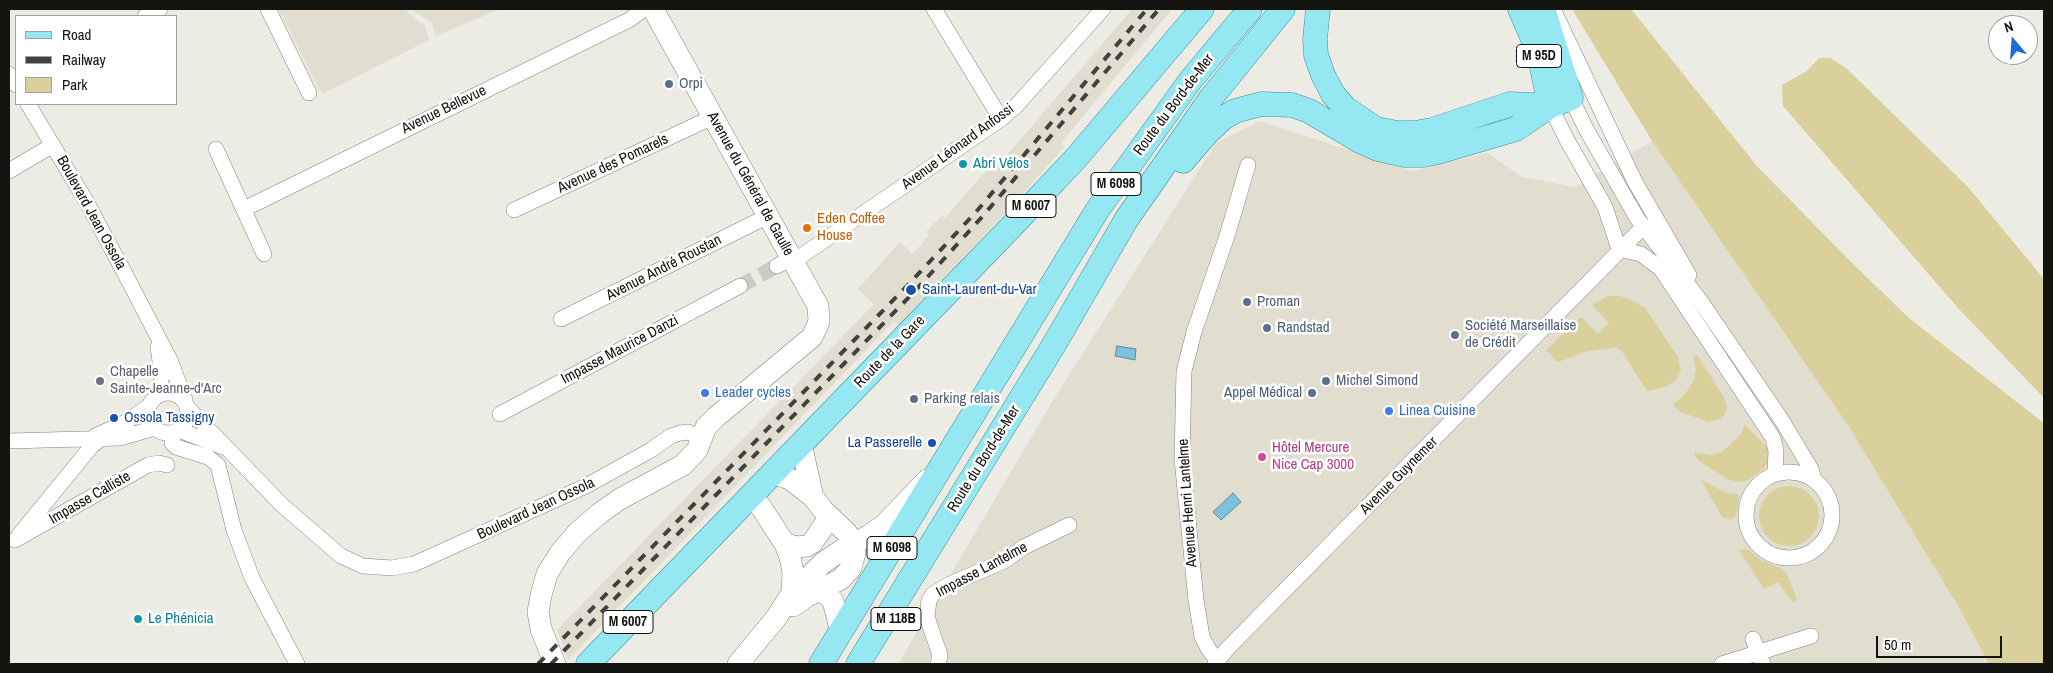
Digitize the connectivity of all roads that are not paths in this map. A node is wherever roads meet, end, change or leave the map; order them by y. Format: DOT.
graph roads {
  1 [pos="160,9"];
  2 [pos="268,9"];
  3 [pos="644,9"];
  4 [pos="653,9"];
  5 [pos="934,9"];
  6 [pos="1102,9"];
  7 [pos="1202,9"];
  8 [pos="1250,9"];
  9 [pos="1283,9"];
  10 [pos="1318,9"];
  11 [pos="1520,9"];
  12 [pos="1543,9"];
  13 [pos="1552,9"];
  14 [pos="147,15"];
  15 [pos="309,93"];
  16 [pos="1560,102"];
  17 [pos="29,105"];
  18 [pos="713,118"];
  19 [pos="1002,119"];
  20 [pos="53,145"];
  21 [pos="216,149"];
  22 [pos="1248,166"];
  23 [pos="9,171"];
  24 [pos="244,209"];
  25 [pos="514,210"];
  26 [pos="768,216"];
  27 [pos="1644,226"];
  28 [pos="1619,249"];
  29 [pos="264,254"];
  30 [pos="788,262"];
  31 [pos="740,286"];
  32 [pos="1699,299"];
  33 [pos="561,319"];
  34 [pos="151,325"];
  35 [pos="1055,343"];
  36 [pos="159,394"];
  37 [pos="187,404"];
  38 [pos="149,406"];
  39 [pos="500,414"];
  40 [pos="155,428"];
  41 [pos="176,432"];
  42 [pos="95,438"];
  43 [pos="701,438"];
  44 [pos="9,441"];
  45 [pos="801,444"];
  46 [pos="225,447"];
  47 [pos="167,465"];
  48 [pos="942,465"];
  49 [pos="772,473"];
  50 [pos="1775,474"];
  51 [pos="1814,480"];
  52 [pos="750,496"];
  53 [pos="813,497"];
  54 [pos="830,518"];
  55 [pos="1070,525"];
  56 [pos="12,542"];
  57 [pos="785,544"];
  58 [pos="853,544"];
  59 [pos="915,571"];
  60 [pos="815,591"];
  61 [pos="792,593"];
  62 [pos="776,618"];
  63 [pos="841,632"];
  64 [pos="1811,636"];
  65 [pos="1758,652"];
  66 [pos="1217,662"];
  67 [pos="297,664"];
  68 [pos="555,664"];
  69 [pos="588,664"];
  70 [pos="738,664"];
  71 [pos="820,664"];
  72 [pos="858,664"];
  73 [pos="871,664"];
  74 [pos="938,664"];
  75 [pos="1722,664"];
  1 -- 14 [label="street"];
  2 -- 15 [label="street"];
  3 -- 24 [label="street, Avenue Bellevue"];
  4 -- 18 [label="main road, Avenue du Général de Gaulle"];
  5 -- 19 [label="street"];
  6 -- 19 [label="street, Avenue Léonard Anfossi"];
  7 -- 45 [label="main road, Route de la Gare / M 6007"];
  8 -- 48 [label="main road, Route du Bord-de-Mer / M 6098"];
  9 -- 35 [label="main road, Route du Bord-de-Mer / M 6098"];
  10 -- 16 [label="main road"];
  11 -- 16 [label="main road, M 95D"];
  12 -- 16 [label="main road, M 95D"];
  13 -- 32 [label="street"];
  16 -- 27 [label="street"];
  16 -- 28 [label="street"];
  16 -- 35 [label="main road"];
  17 -- 20 [label="street, Boulevard Jean Ossola"];
  18 -- 25 [label="street, Avenue des Pomarels"];
  18 -- 26 [label="main road, Avenue du Général de Gaulle"];
  19 -- 30 [label="street, Avenue Léonard Anfossi"];
  20 -- 23 [label="street"];
  20 -- 34 [label="street, Boulevard Jean Ossola"];
  21 -- 24 [label="street"];
  22 -- 66 [label="street, Avenue Henri Lantelme"];
  24 -- 29 [label="street"];
  26 -- 30 [label="main road, Avenue du Général de Gaulle"];
  26 -- 33 [label="street, Avenue André Roustan"];
  27 -- 28 [label="street, Avenue Guynemer"];
  27 -- 32 [label="street"];
  28 -- 50 [label="street"];
  28 -- 66 [label="street, Avenue Guynemer"];
  30 -- 43 [label="main road, Avenue du Général de Gaulle"];
  31 -- 39 [label="street, Impasse Maurice Danzi"];
  32 -- 51 [label="street"];
  34 -- 36 [label="street, Boulevard Jean Ossola"];
  34 -- 37 [label="street, Boulevard Jean Ossola"];
  35 -- 59 [label="main road, Route du Bord-de-Mer / M 6098"];
  36 -- 37 [label="street"];
  36 -- 38 [label="street"];
  37 -- 41 [label="street"];
  37 -- 46 [label="street, Boulevard Jean Ossola"];
  38 -- 40 [label="street"];
  38 -- 42 [label="street"];
  40 -- 41 [label="street"];
  40 -- 42 [label="street"];
  41 -- 46 [label="street, Boulevard Jean Ossola"];
  41 -- 67 [label="street"];
  42 -- 44 [label="street"];
  42 -- 56 [label="street"];
  43 -- 46 [label="street, Boulevard Jean Ossola"];
  43 -- 68 [label="main road"];
  45 -- 49 [label="main road, Route de la Gare / M 6007"];
  45 -- 53 [label="main road"];
  47 -- 56 [label="street, Impasse Calliste"];
  48 -- 58 [label="main road"];
  48 -- 63 [label="main road, Route du Bord-de-Mer / M 6098"];
  49 -- 52 [label="main road, Route de la Gare / M 6007"];
  49 -- 53 [label="main road"];
  50 -- 51 [label="street"];
  50 -- 51 [label="street"];
  52 -- 57 [label="main road"];
  52 -- 69 [label="main road, Route de la Gare / M 6007"];
  53 -- 54 [label="main road"];
  54 -- 57 [label="main road"];
  54 -- 58 [label="main road"];
  55 -- 74 [label="street, Impasse Lantelme"];
  57 -- 61 [label="main road"];
  58 -- 60 [label="main road"];
  58 -- 61 [label="main road"];
  59 -- 72 [label="main road, Route du Bord-de-Mer / M 6098"];
  59 -- 73 [label="main road, M 118B"];
  60 -- 62 [label="main road"];
  60 -- 63 [label="main road"];
  61 -- 62 [label="main road"];
  62 -- 70 [label="main road"];
  63 -- 71 [label="main road, Route du Bord-de-Mer / M 6098"];
  64 -- 65 [label="street"];
  65 -- 75 [label="street"];
}
